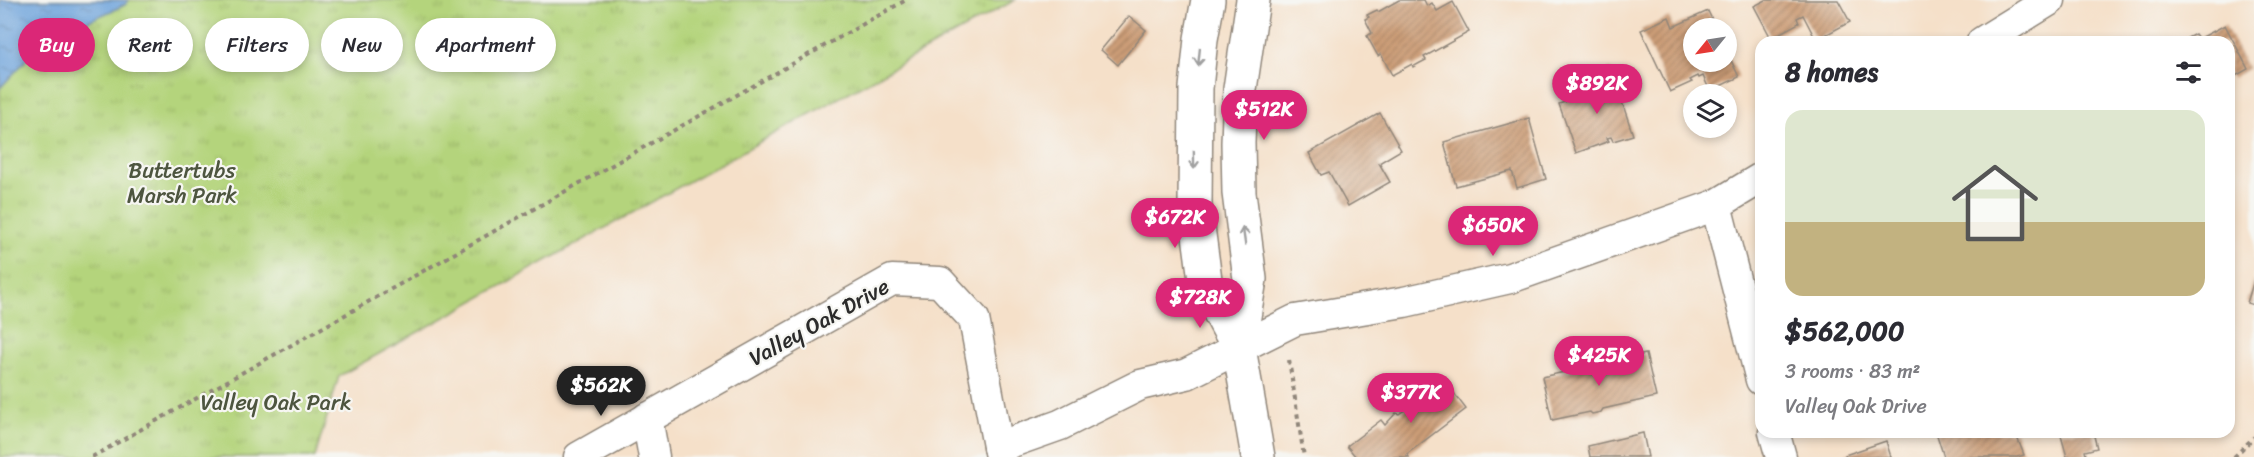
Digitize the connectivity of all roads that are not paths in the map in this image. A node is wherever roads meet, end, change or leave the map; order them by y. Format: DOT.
graph roads {
  1 [pos="1208,0"];
  2 [pos="1253,0"];
  3 [pos="2050,0"];
  4 [pos="1992,36"];
  5 [pos="1755,181"];
  6 [pos="1716,205"];
  7 [pos="1239,348"];
  8 [pos="1755,357"];
  9 [pos="647,418"];
  10 [pos="1776,438"];
  11 [pos="999,452"];
  12 [pos="579,457"];
  13 [pos="654,457"];
  14 [pos="1258,457"];
  15 [pos="1781,457"];
  1 -- 7 [label="main road, one-way"];
  7 -- 2 [label="main road, one-way"];
  3 -- 4 [label="street"];
  5 -- 6 [label="street, Valley Oak Drive"];
  6 -- 7 [label="street, Valley Oak Drive"];
  6 -- 8 [label="street"];
  7 -- 11 [label="street, Valley Oak Drive"];
  7 -- 14 [label="main road"];
  9 -- 11 [label="street, Valley Oak Drive"];
  9 -- 12 [label="street, Valley Oak Drive"];
  9 -- 13 [label="street"];
  10 -- 15 [label="street"];
}
